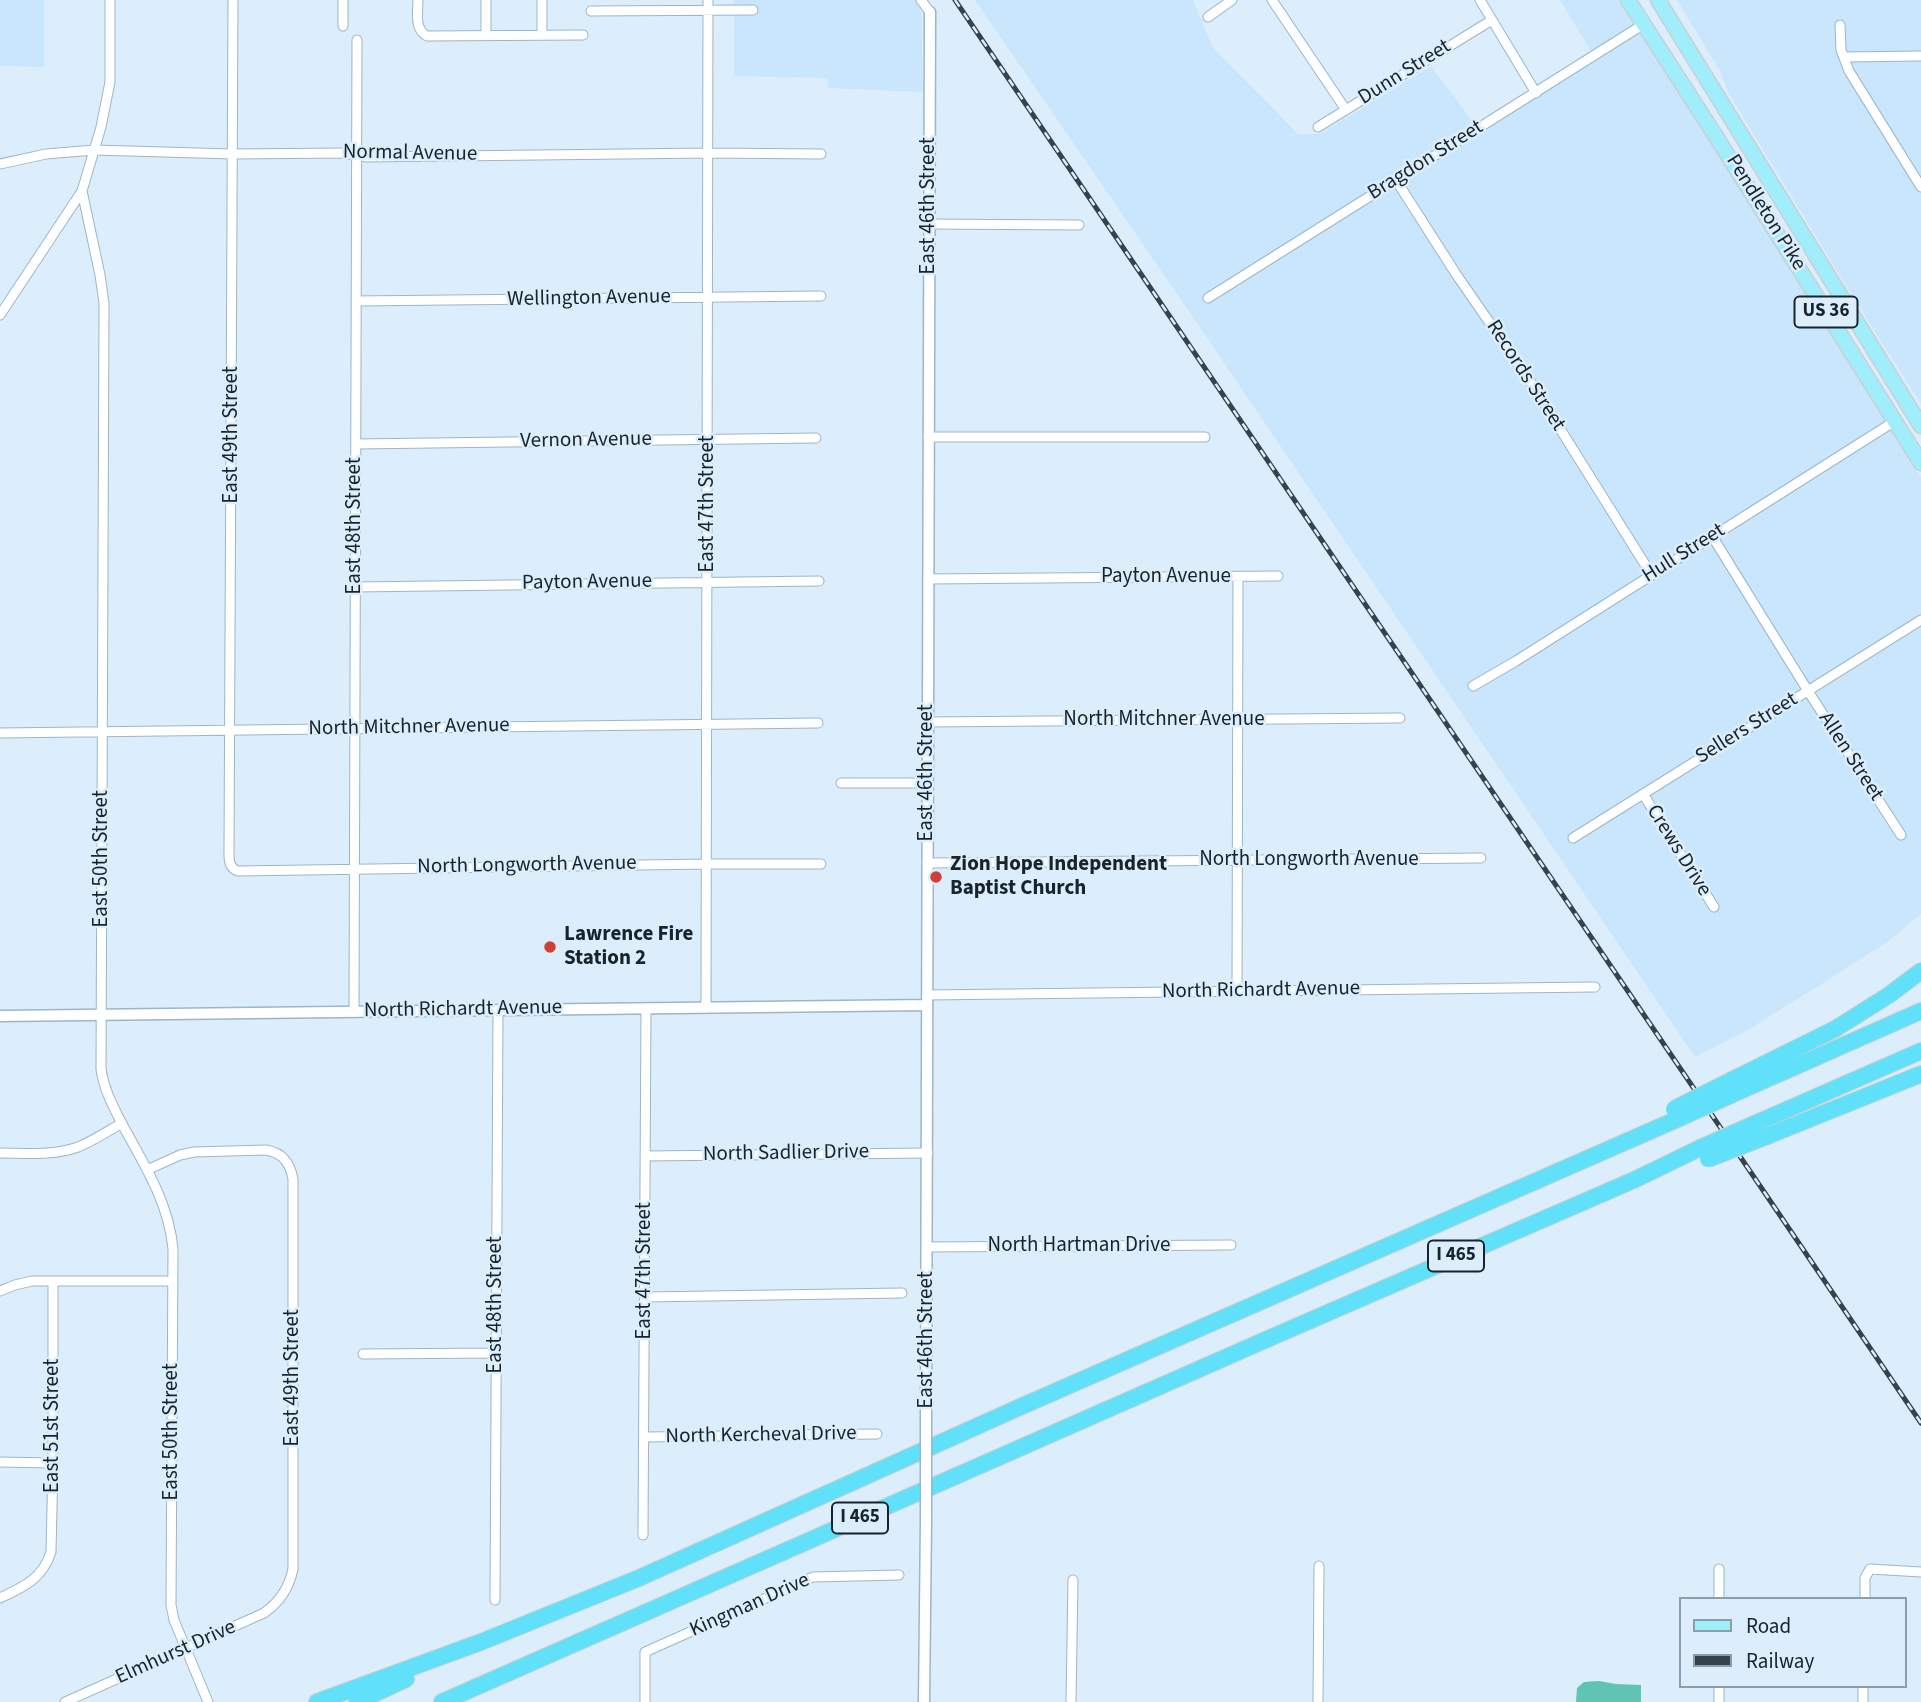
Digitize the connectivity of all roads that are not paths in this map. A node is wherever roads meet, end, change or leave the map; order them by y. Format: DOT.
graph roads {
  1 [pos="110,0"];
  2 [pos="233,0"];
  3 [pos="343,0"];
  4 [pos="418,0"];
  5 [pos="486,0"];
  6 [pos="542,0"];
  7 [pos="922,0"];
  8 [pos="1232,0"];
  9 [pos="1272,0"];
  10 [pos="1480,0"];
  11 [pos="1628,0"];
  12 [pos="1658,0"];
  13 [pos="708,5"];
  14 [pos="753,10"];
  15 [pos="591,11"];
  16 [pos="930,12"];
  17 [pos="1208,17"];
  18 [pos="1492,20"];
  19 [pos="1644,24"];
  20 [pos="1840,24"];
  21 [pos="343,26"];
  22 [pos="486,35"];
  23 [pos="542,35"];
  24 [pos="583,35"];
  25 [pos="357,40"];
  26 [pos="1921,56"];
  27 [pos="1843,57"];
  28 [pos="1536,93"];
  29 [pos="1346,110"];
  30 [pos="1318,127"];
  31 [pos="94,150"];
  32 [pos="709,153"];
  33 [pos="233,154"];
  34 [pos="821,154"];
  35 [pos="356,155"];
  36 [pos="0,164"];
  37 [pos="1396,180"];
  38 [pos="1921,187"];
  39 [pos="82,191"];
  40 [pos="929,224"];
  41 [pos="1079,225"];
  42 [pos="821,296"];
  43 [pos="708,297"];
  44 [pos="1208,298"];
  45 [pos="356,301"];
  46 [pos="0,315"];
  47 [pos="1895,421"];
  48 [pos="1921,426"];
  49 [pos="1205,436"];
  50 [pos="928,437"];
  51 [pos="816,438"];
  52 [pos="708,440"];
  53 [pos="356,444"];
  54 [pos="1921,463"];
  55 [pos="1713,536"];
  56 [pos="1651,574"];
  57 [pos="1278,576"];
  58 [pos="1238,577"];
  59 [pos="928,579"];
  60 [pos="708,581"];
  61 [pos="819,581"];
  62 [pos="355,587"];
  63 [pos="1921,620"];
  64 [pos="1473,685"];
  65 [pos="1808,691"];
  66 [pos="1400,718"];
  67 [pos="1237,719"];
  68 [pos="928,722"];
  69 [pos="707,723"];
  70 [pos="818,723"];
  71 [pos="355,729"];
  72 [pos="230,730"];
  73 [pos="103,731"];
  74 [pos="0,733"];
  75 [pos="841,783"];
  76 [pos="928,783"];
  77 [pos="1643,794"];
  78 [pos="1900,835"];
  79 [pos="1573,838"];
  80 [pos="1480,858"];
  81 [pos="1237,860"];
  82 [pos="927,863"];
  83 [pos="707,864"];
  84 [pos="821,864"];
  85 [pos="354,868"];
  86 [pos="234,869"];
  87 [pos="1714,908"];
  88 [pos="1921,971"];
  89 [pos="1595,988"];
  90 [pos="1237,992"];
  91 [pos="927,1000"];
  92 [pos="646,1008"];
  93 [pos="706,1008"];
  94 [pos="498,1010"];
  95 [pos="1921,1011"];
  96 [pos="354,1012"];
  97 [pos="102,1015"];
  98 [pos="0,1016"];
  99 [pos="1921,1051"];
  100 [pos="1921,1074"];
  101 [pos="1736,1086"];
  102 [pos="122,1123"];
  103 [pos="0,1153"];
  104 [pos="928,1153"];
  105 [pos="1704,1154"];
  106 [pos="645,1156"];
  107 [pos="147,1170"];
  108 [pos="1231,1245"];
  109 [pos="927,1247"];
  110 [pos="53,1281"];
  111 [pos="172,1281"];
  112 [pos="0,1291"];
  113 [pos="902,1293"];
  114 [pos="645,1297"];
  115 [pos="496,1353"];
  116 [pos="363,1354"];
  117 [pos="877,1434"];
  118 [pos="644,1437"];
  119 [pos="0,1462"];
  120 [pos="53,1463"];
  121 [pos="643,1535"];
  122 [pos="1319,1566"];
  123 [pos="1719,1569"];
  124 [pos="1921,1572"];
  125 [pos="899,1575"];
  126 [pos="1073,1580"];
  127 [pos="282,1597"];
  128 [pos="1719,1597"];
  129 [pos="1865,1597"];
  130 [pos="0,1598"];
  131 [pos="495,1600"];
  132 [pos="481,1642"];
  133 [pos="184,1649"];
  134 [pos="65,1702"];
  135 [pos="208,1702"];
  136 [pos="317,1702"];
  137 [pos="357,1702"];
  138 [pos="442,1702"];
  139 [pos="645,1702"];
  140 [pos="924,1702"];
  141 [pos="1071,1702"];
  142 [pos="1318,1702"];
  1 -- 31 [label="street, East 50th Street"];
  2 -- 33 [label="street, East 49th Street"];
  3 -- 21 [label="street"];
  4 -- 22 [label="street"];
  5 -- 22 [label="street"];
  6 -- 23 [label="street"];
  7 -- 16 [label="street"];
  8 -- 17 [label="street"];
  9 -- 29 [label="street"];
  10 -- 18 [label="street"];
  11 -- 19 [label="main road, Pendleton Pike / US 36"];
  12 -- 48 [label="main road, Pendleton Pike / US 36"];
  13 -- 14 [label="street"];
  13 -- 15 [label="street"];
  13 -- 32 [label="street, East 47th Street"];
  16 -- 40 [label="street, East 46th Street"];
  18 -- 28 [label="street"];
  18 -- 29 [label="street, Dunn Street"];
  19 -- 28 [label="street, Bragdon Street"];
  19 -- 47 [label="main road, Pendleton Pike / US 36"];
  20 -- 27 [label="street"];
  22 -- 23 [label="street"];
  23 -- 24 [label="street"];
  25 -- 35 [label="street, East 48th Street"];
  26 -- 27 [label="street"];
  27 -- 38 [label="street"];
  28 -- 37 [label="street, Bragdon Street"];
  29 -- 30 [label="street, Dunn Street"];
  31 -- 33 [label="street, Normal Avenue"];
  31 -- 36 [label="street, Normal Avenue"];
  31 -- 39 [label="street, East 50th Street"];
  32 -- 34 [label="street, Normal Avenue"];
  32 -- 35 [label="street, Normal Avenue"];
  32 -- 43 [label="street, East 47th Street"];
  33 -- 35 [label="street, Normal Avenue"];
  33 -- 72 [label="street, East 49th Street"];
  35 -- 45 [label="street, East 48th Street"];
  37 -- 44 [label="street, Bragdon Street"];
  37 -- 56 [label="street, Records Street"];
  39 -- 46 [label="street"];
  39 -- 73 [label="street, East 50th Street"];
  40 -- 41 [label="street"];
  40 -- 50 [label="street, East 46th Street"];
  42 -- 43 [label="street, Wellington Avenue"];
  43 -- 45 [label="street, Wellington Avenue"];
  43 -- 52 [label="street, East 47th Street"];
  45 -- 53 [label="street, East 48th Street"];
  47 -- 54 [label="main road, Pendleton Pike / US 36"];
  47 -- 55 [label="street, Hull Street"];
  49 -- 50 [label="street"];
  50 -- 59 [label="street, East 46th Street"];
  51 -- 52 [label="street, Vernon Avenue"];
  52 -- 53 [label="street, Vernon Avenue"];
  52 -- 60 [label="street, East 47th Street"];
  53 -- 62 [label="street, East 48th Street"];
  55 -- 56 [label="street, Hull Street"];
  55 -- 65 [label="street, Allen Street"];
  56 -- 64 [label="street, Hull Street"];
  57 -- 58 [label="street, Payton Avenue"];
  58 -- 59 [label="street, Payton Avenue"];
  58 -- 67 [label="street"];
  59 -- 68 [label="street, East 46th Street"];
  60 -- 61 [label="street, Payton Avenue"];
  60 -- 62 [label="street, Payton Avenue"];
  60 -- 69 [label="street, East 47th Street"];
  62 -- 71 [label="street, East 48th Street"];
  63 -- 65 [label="street, Sellers Street"];
  65 -- 77 [label="street, Sellers Street"];
  65 -- 78 [label="street, Allen Street"];
  66 -- 67 [label="street, North Mitchner Avenue"];
  67 -- 68 [label="street, North Mitchner Avenue"];
  67 -- 81 [label="street"];
  68 -- 76 [label="street, East 46th Street"];
  69 -- 70 [label="street, North Mitchner Avenue"];
  69 -- 71 [label="street, North Mitchner Avenue"];
  69 -- 83 [label="street, East 47th Street"];
  71 -- 72 [label="street, North Mitchner Avenue"];
  71 -- 85 [label="street, East 48th Street"];
  72 -- 73 [label="street, North Mitchner Avenue"];
  72 -- 86 [label="street, East 49th Street"];
  73 -- 74 [label="street, North Mitchner Avenue"];
  73 -- 97 [label="street, East 50th Street"];
  75 -- 76 [label="street"];
  76 -- 82 [label="street, East 46th Street"];
  77 -- 79 [label="street, Sellers Street"];
  77 -- 87 [label="street, Crews Drive"];
  80 -- 81 [label="street, North Longworth Avenue"];
  81 -- 82 [label="street, North Longworth Avenue"];
  81 -- 90 [label="street"];
  82 -- 91 [label="street, East 46th Street"];
  83 -- 84 [label="street, North Longworth Avenue"];
  83 -- 85 [label="street, North Longworth Avenue"];
  83 -- 93 [label="street, East 47th Street"];
  85 -- 86 [label="street, North Longworth Avenue"];
  85 -- 96 [label="street, East 48th Street"];
  88 -- 101 [label="highway"];
  89 -- 90 [label="street, North Richardt Avenue"];
  90 -- 91 [label="street, North Richardt Avenue"];
  91 -- 93 [label="street, North Richardt Avenue"];
  91 -- 104 [label="street, East 46th Street"];
  92 -- 93 [label="street, North Richardt Avenue"];
  92 -- 94 [label="street, North Richardt Avenue"];
  92 -- 106 [label="street, East 47th Street"];
  94 -- 96 [label="street, North Richardt Avenue"];
  94 -- 115 [label="street, East 48th Street"];
  95 -- 101 [label="highway, I 465"];
  96 -- 97 [label="street, North Richardt Avenue"];
  97 -- 98 [label="street, North Richardt Avenue"];
  97 -- 102 [label="street, East 50th Street"];
  99 -- 105 [label="highway, I 465, bridge"];
  100 -- 105 [label="highway, bridge"];
  101 -- 132 [label="highway, I 465, bridge"];
  102 -- 103 [label="street"];
  102 -- 107 [label="street, East 50th Street"];
  104 -- 106 [label="street, North Sadlier Drive"];
  104 -- 109 [label="street, East 46th Street"];
  105 -- 138 [label="highway, I 465"];
  106 -- 114 [label="street, East 47th Street"];
  107 -- 111 [label="street, East 50th Street"];
  107 -- 127 [label="street, East 49th Street"];
  108 -- 109 [label="street, North Hartman Drive"];
  109 -- 140 [label="street, East 46th Street, bridge"];
  110 -- 111 [label="street"];
  110 -- 112 [label="street"];
  110 -- 120 [label="street, East 51st Street"];
  111 -- 133 [label="street, East 50th Street"];
  113 -- 114 [label="street"];
  114 -- 118 [label="street, East 47th Street"];
  115 -- 116 [label="street"];
  115 -- 131 [label="street, East 48th Street"];
  117 -- 118 [label="street, North Kercheval Drive"];
  118 -- 121 [label="street, East 47th Street"];
  119 -- 120 [label="street"];
  120 -- 130 [label="street, East 51st Street"];
  122 -- 142 [label="street"];
  123 -- 128 [label="street"];
  124 -- 129 [label="street"];
  125 -- 139 [label="street, Kingman Drive"];
  126 -- 141 [label="street"];
  127 -- 133 [label="street, Elmhurst Drive"];
  132 -- 136 [label="highway"];
  132 -- 137 [label="highway, I 465"];
  133 -- 134 [label="street, Elmhurst Drive"];
  133 -- 135 [label="street, East 50th Street"];
}
